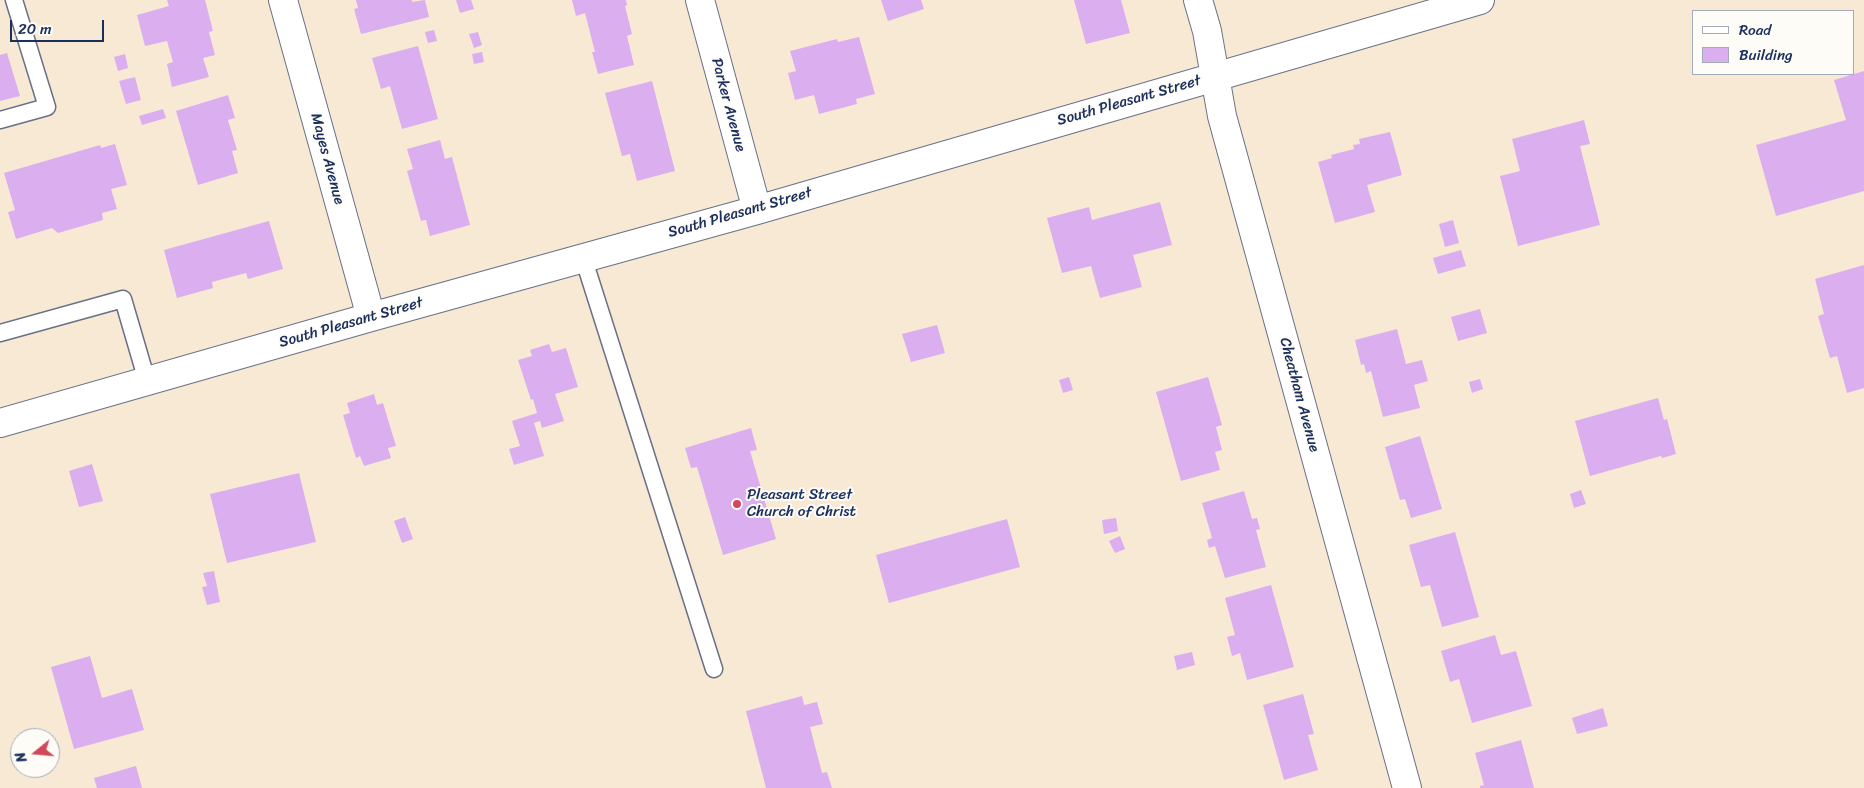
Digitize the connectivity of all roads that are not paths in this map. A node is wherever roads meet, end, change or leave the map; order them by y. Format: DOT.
graph roads {
  1 [pos="14,0"];
  2 [pos="283,0"];
  3 [pos="700,0"];
  4 [pos="1198,0"];
  5 [pos="1480,0"];
  6 [pos="1215,76"];
  7 [pos="0,120"];
  8 [pos="757,210"];
  9 [pos="583,257"];
  10 [pos="371,317"];
  11 [pos="0,333"];
  12 [pos="147,381"];
  13 [pos="0,423"];
  14 [pos="714,670"];
  15 [pos="1407,788"];
  1 -- 7 [label="lane"];
  2 -- 10 [label="street, Mayes Avenue"];
  3 -- 8 [label="street, Parker Avenue"];
  4 -- 6 [label="street, Cheatham Avenue"];
  5 -- 6 [label="street, South Pleasant Street"];
  6 -- 8 [label="street, South Pleasant Street"];
  6 -- 15 [label="street, Cheatham Avenue"];
  8 -- 9 [label="street, South Pleasant Street"];
  9 -- 10 [label="street, South Pleasant Street"];
  9 -- 14 [label="lane"];
  10 -- 12 [label="street, South Pleasant Street"];
  11 -- 12 [label="lane"];
  12 -- 13 [label="street, South Pleasant Street"];
}
